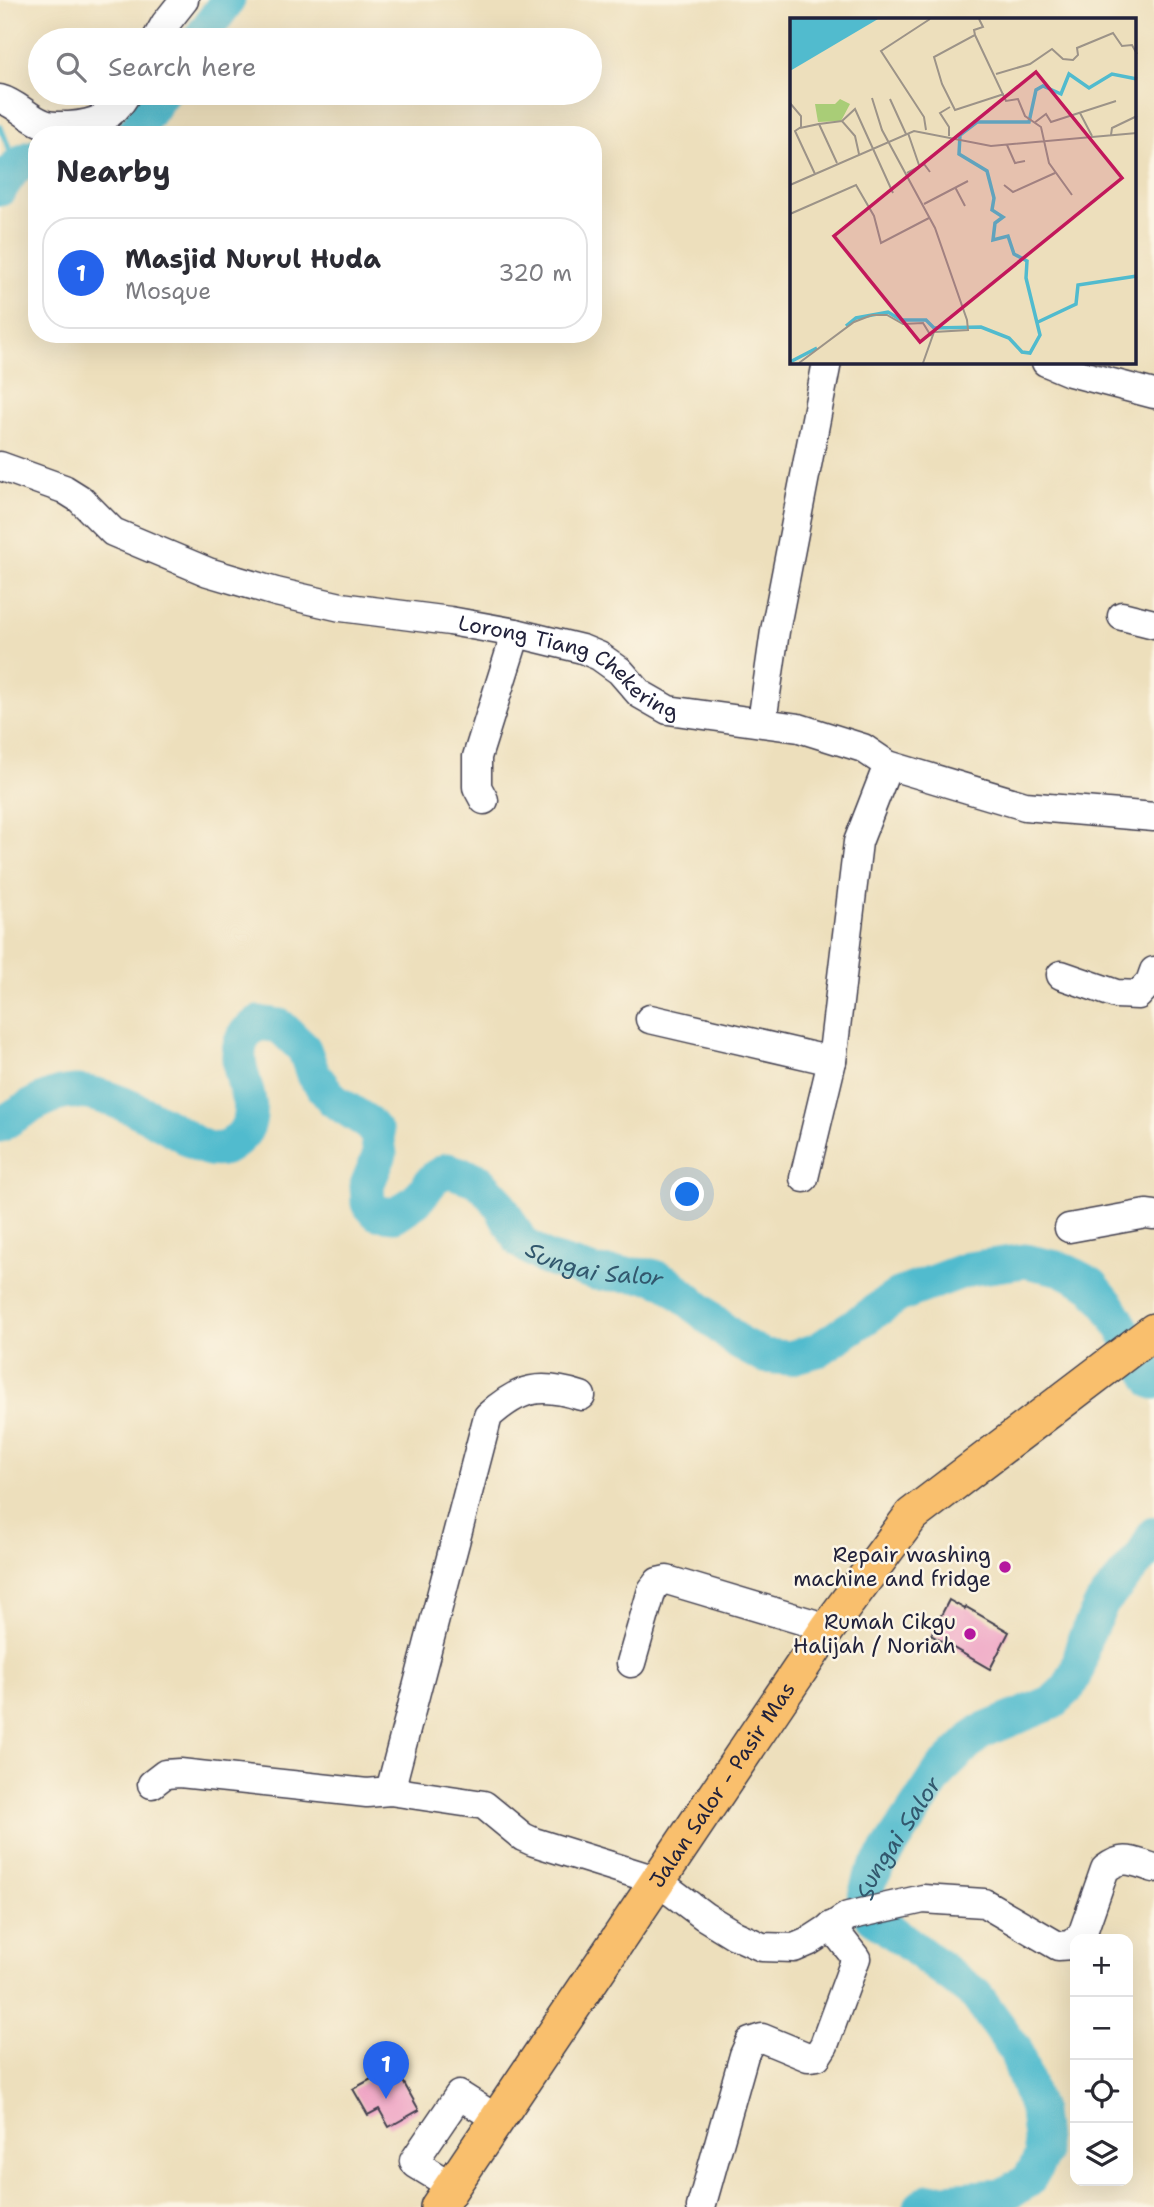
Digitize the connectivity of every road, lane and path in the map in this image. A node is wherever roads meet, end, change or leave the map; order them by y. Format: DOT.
graph roads {
  1 [pos="184,0"];
  2 [pos="163,28"];
  3 [pos="0,99"];
  4 [pos="119,105"];
  5 [pos="49,126"];
  6 [pos="64,126"];
  7 [pos="827,364"];
  8 [pos="1051,364"];
  9 [pos="1154,394"];
  10 [pos="0,466"];
  11 [pos="1122,616"];
  12 [pos="1154,624"];
  13 [pos="516,633"];
  14 [pos="762,722"];
  15 [pos="888,765"];
  16 [pos="484,800"];
  17 [pos="1154,817"];
  18 [pos="1154,971"];
  19 [pos="1061,975"];
  20 [pos="650,1020"];
  21 [pos="832,1061"];
  22 [pos="804,1178"];
  23 [pos="1154,1215"];
  24 [pos="1069,1228"];
  25 [pos="1154,1331"];
  26 [pos="581,1396"];
  27 [pos="828,1628"];
  28 [pos="631,1663"];
  29 [pos="152,1784"];
  30 [pos="390,1791"];
  31 [pos="1154,1868"];
  32 [pos="656,1880"];
  33 [pos="840,1921"];
  34 [pos="1082,1934"];
  35 [pos="1070,1945"];
  36 [pos="497,2119"];
  37 [pos="445,2196"];
  38 [pos="701,2207"];
  1 -- 2 [label="street"];
  3 -- 5 [label="street"];
  4 -- 6 [label="street"];
  7 -- 14 [label="street"];
  8 -- 9 [label="street"];
  10 -- 13 [label="street, Lorong Tiang Chekering"];
  11 -- 12 [label="street"];
  13 -- 14 [label="street, Lorong Tiang Chekering"];
  13 -- 16 [label="street"];
  14 -- 15 [label="street, Lorong Tiang Chekering"];
  15 -- 17 [label="street, Lorong Tiang Chekering"];
  15 -- 21 [label="street"];
  18 -- 19 [label="street"];
  20 -- 21 [label="street"];
  21 -- 22 [label="street"];
  23 -- 24 [label="street"];
  25 -- 27 [label="main road, Jalan Salor - Pasir Mas"];
  26 -- 30 [label="street"];
  27 -- 28 [label="street"];
  27 -- 32 [label="main road, Jalan Salor - Pasir Mas"];
  29 -- 30 [label="street"];
  30 -- 32 [label="street"];
  31 -- 34 [label="street"];
  32 -- 33 [label="street"];
  32 -- 36 [label="main road, Jalan Salor - Pasir Mas"];
  33 -- 35 [label="street"];
  33 -- 38 [label="street"];
  36 -- 37 [label="main road, Jalan Salor - Pasir Mas"];
  36 -- 37 [label="street"];
}
